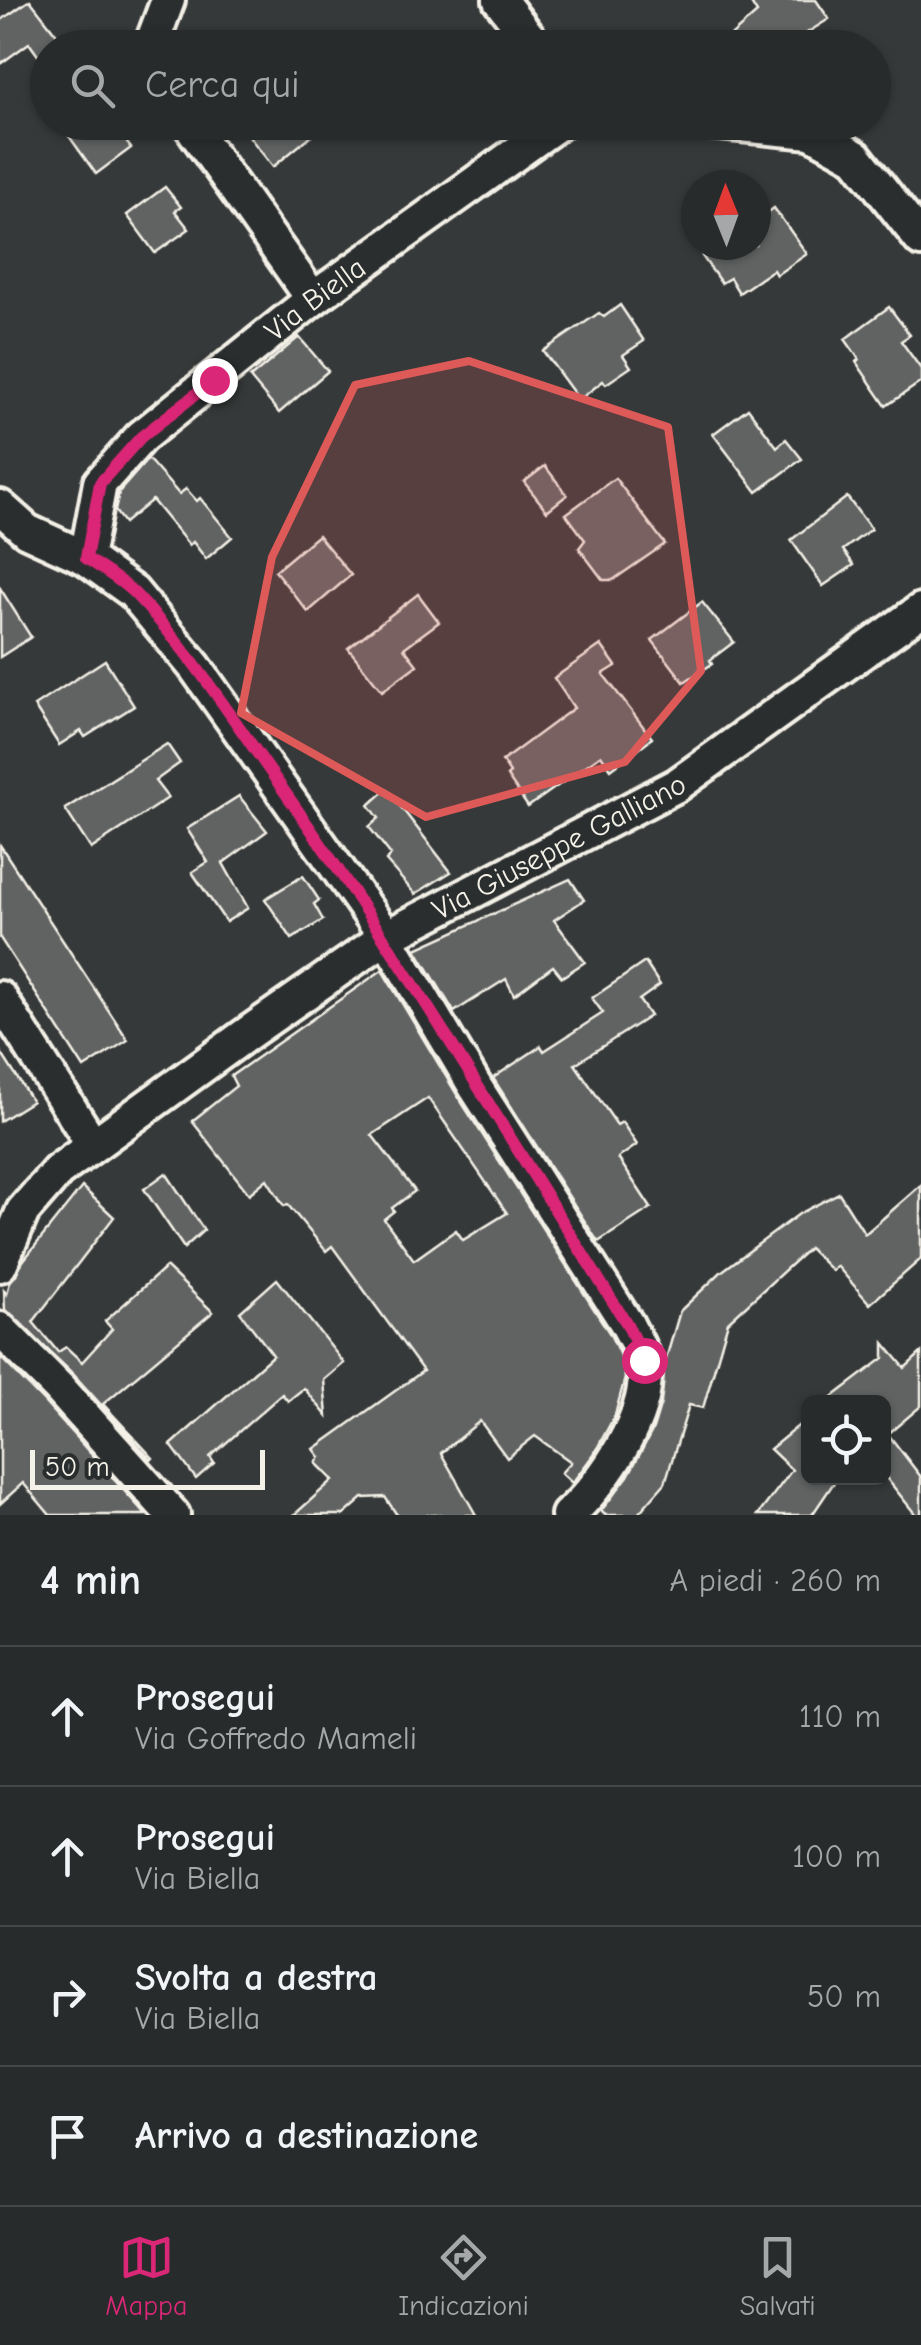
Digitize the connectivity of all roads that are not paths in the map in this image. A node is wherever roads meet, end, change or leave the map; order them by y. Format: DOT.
graph roads {
  1 [pos="168,0"];
  2 [pos="500,0"];
  3 [pos="157,30"];
  4 [pos="523,30"];
  5 [pos="201,140"];
  6 [pos="535,140"];
  7 [pos="826,140"];
  8 [pos="921,240"];
  9 [pos="313,299"];
  10 [pos="0,507"];
  11 [pos="86,558"];
  12 [pos="921,610"];
  13 [pos="386,937"];
  14 [pos="0,998"];
  15 [pos="93,1145"];
  16 [pos="0,1265"];
  17 [pos="0,1329"];
  18 [pos="173,1515"];
  19 [pos="568,1515"];
  1 -- 3 [label="street"];
  2 -- 4 [label="street"];
  5 -- 9 [label="street"];
  6 -- 9 [label="street, Via Biella"];
  7 -- 8 [label="street"];
  9 -- 11 [label="street, Via Biella"];
  10 -- 11 [label="street"];
  11 -- 13 [label="street"];
  12 -- 13 [label="street, Via Giuseppe Galliano"];
  13 -- 15 [label="street, Via Giuseppe Galliano"];
  13 -- 19 [label="street"];
  14 -- 15 [label="street"];
  15 -- 16 [label="street, Via Giuseppe Galliano"];
  17 -- 18 [label="street"];
}
